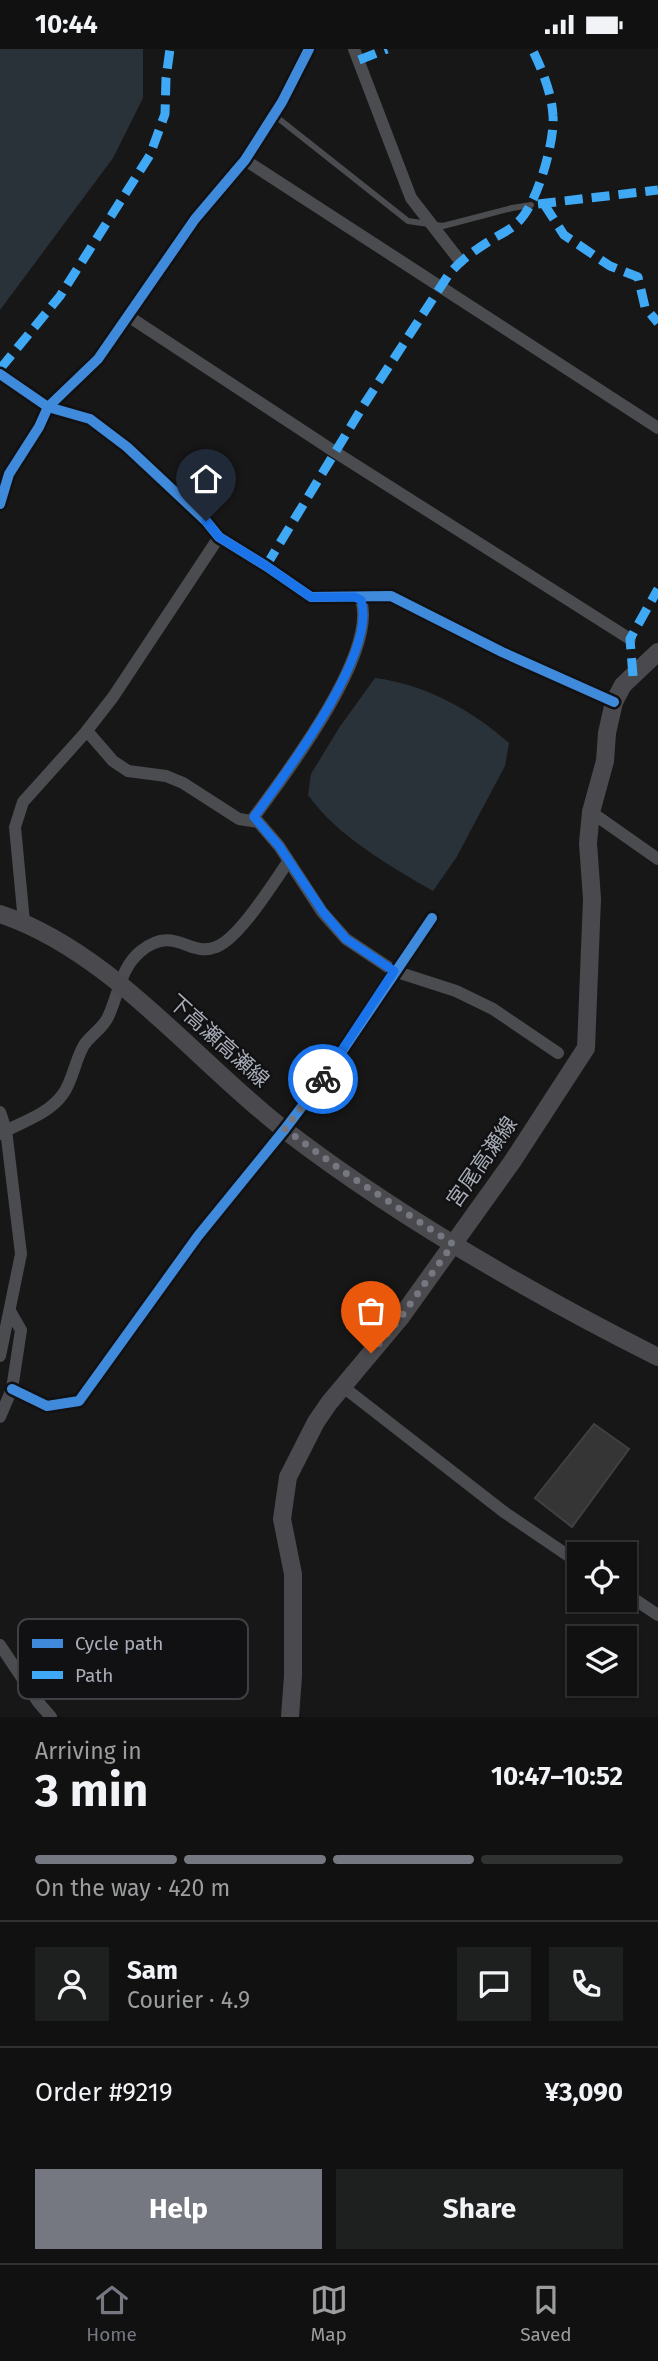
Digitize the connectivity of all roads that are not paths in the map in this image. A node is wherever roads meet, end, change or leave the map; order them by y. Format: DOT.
graph roads {
  1 [pos="309,49"];
  2 [pos="354,49"];
  3 [pos="274,115"];
  4 [pos="244,160"];
  5 [pos="531,205"];
  6 [pos="430,224"];
  7 [pos="460,261"];
  8 [pos="128,316"];
  9 [pos="0,374"];
  10 [pos="48,407"];
  11 [pos="658,428"];
  12 [pos="0,504"];
  13 [pos="219,537"];
  14 [pos="355,597"];
  15 [pos="630,639"];
  16 [pos="658,652"];
  17 [pos="614,702"];
  18 [pos="87,731"];
  19 [pos="591,812"];
  20 [pos="258,823"];
  21 [pos="658,859"];
  22 [pos="288,862"];
  23 [pos="0,914"];
  24 [pos="432,918"];
  25 [pos="24,922"];
  26 [pos="394,971"];
  27 [pos="119,985"];
  28 [pos="558,1053"];
  29 [pos="0,1112"];
  30 [pos="285,1129"];
  31 [pos="3,1132"];
  32 [pos="453,1244"];
  33 [pos="10,1311"];
  34 [pos="0,1356"];
  35 [pos="658,1357"];
  36 [pos="342,1386"];
  37 [pos="12,1389"];
  38 [pos="0,1417"];
  39 [pos="567,1555"];
  40 [pos="637,1601"];
  41 [pos="658,1615"];
  42 [pos="0,1645"];
  43 [pos="18,1672"];
  44 [pos="36,1699"];
  45 [pos="51,1717"];
  46 [pos="290,1717"];
  1 -- 3 [label="street"];
  2 -- 6 [label="street"];
  3 -- 4 [label="street"];
  3 -- 6 [label="lane"];
  4 -- 8 [label="street"];
  4 -- 11 [label="street"];
  5 -- 6 [label="lane"];
  6 -- 7 [label="street"];
  8 -- 10 [label="street"];
  8 -- 15 [label="street"];
  9 -- 10 [label="street"];
  10 -- 12 [label="street"];
  10 -- 13 [label="street"];
  13 -- 14 [label="street"];
  13 -- 18 [label="street"];
  14 -- 17 [label="street"];
  14 -- 20 [label="street"];
  16 -- 17 [label="main road, 宮尾高瀬線"];
  17 -- 19 [label="main road, 宮尾高瀬線"];
  18 -- 20 [label="street"];
  18 -- 25 [label="street"];
  19 -- 21 [label="street"];
  19 -- 32 [label="main road, 宮尾高瀬線"];
  20 -- 22 [label="street"];
  22 -- 26 [label="street"];
  22 -- 27 [label="street"];
  23 -- 25 [label="main road, 下高瀬高瀬線"];
  24 -- 26 [label="street"];
  25 -- 27 [label="main road, 下高瀬高瀬線"];
  26 -- 28 [label="street"];
  26 -- 30 [label="street"];
  27 -- 30 [label="main road, 下高瀬高瀬線"];
  27 -- 31 [label="street"];
  29 -- 31 [label="street"];
  30 -- 32 [label="main road, 下高瀬高瀬線"];
  30 -- 37 [label="street"];
  31 -- 33 [label="street"];
  32 -- 35 [label="main road, 下高瀬高瀬線"];
  32 -- 36 [label="main road, 宮尾高瀬線"];
  33 -- 34 [label="street"];
  33 -- 37 [label="street"];
  36 -- 39 [label="street"];
  36 -- 46 [label="main road, 宮尾高瀬線"];
  37 -- 38 [label="street"];
  40 -- 41 [label="street"];
  42 -- 43 [label="street"];
  44 -- 45 [label="street"];
}
